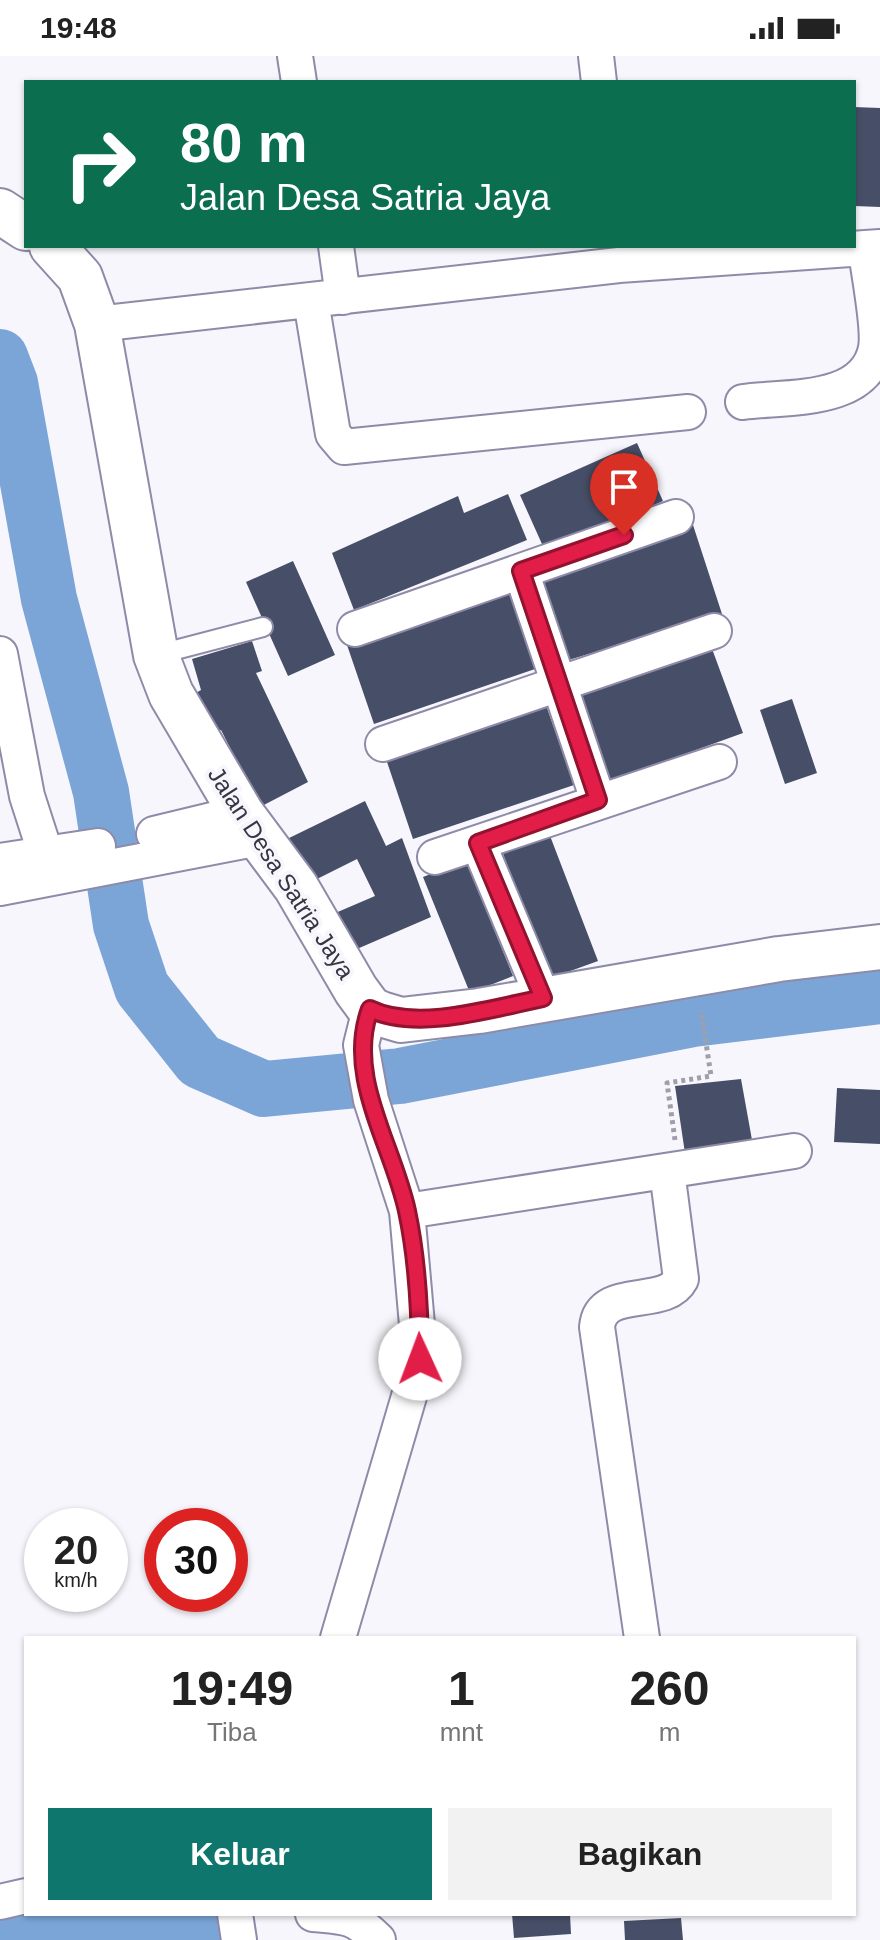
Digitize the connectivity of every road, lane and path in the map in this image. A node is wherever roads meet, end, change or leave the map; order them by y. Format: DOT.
graph roads {
  1 [pos="295,56"];
  2 [pos="596,56"];
  3 [pos="299,80"];
  4 [pos="599,80"];
  5 [pos="0,211"];
  6 [pos="24,227"];
  7 [pos="54,248"];
  8 [pos="336,248"];
  9 [pos="873,248"];
  10 [pos="618,256"];
  11 [pos="327,299"];
  12 [pos="97,324"];
  13 [pos="872,357"];
  14 [pos="880,395"];
  15 [pos="743,402"];
  16 [pos="688,412"];
  17 [pos="676,517"];
  18 [pos="521,571"];
  19 [pos="263,627"];
  20 [pos="355,629"];
  21 [pos="714,631"];
  22 [pos="0,654"];
  23 [pos="156,655"];
  24 [pos="560,684"];
  25 [pos="6,726"];
  26 [pos="383,744"];
  27 [pos="719,762"];
  28 [pos="598,800"];
  29 [pos="250,826"];
  30 [pos="478,843"];
  31 [pos="435,857"];
  32 [pos="0,861"];
  33 [pos="57,866"];
  34 [pos="0,888"];
  35 [pos="880,947"];
  36 [pos="543,998"];
  37 [pos="701,1009"];
  38 [pos="366,1027"];
  39 [pos="794,1151"];
  40 [pos="673,1170"];
  41 [pos="407,1211"];
  42 [pos="339,1636"];
  43 [pos="642,1636"];
  44 [pos="24,1896"];
  45 [pos="0,1902"];
  46 [pos="235,1916"];
  47 [pos="345,1916"];
  48 [pos="239,1940"];
  49 [pos="378,1940"];
  1 -- 3 [label="street"];
  2 -- 4 [label="street"];
  5 -- 6 [label="street"];
  7 -- 12 [label="street, Jalan Desa Satria Jaya"];
  8 -- 11 [label="street"];
  9 -- 10 [label="street"];
  9 -- 13 [label="street"];
  10 -- 11 [label="street"];
  11 -- 12 [label="street"];
  11 -- 16 [label="street"];
  12 -- 23 [label="street, Jalan Desa Satria Jaya"];
  13 -- 14 [label="street"];
  13 -- 15 [label="street"];
  17 -- 18 [label="street"];
  18 -- 20 [label="street"];
  18 -- 24 [label="street"];
  19 -- 23 [label="lane"];
  21 -- 24 [label="street"];
  22 -- 25 [label="street"];
  23 -- 29 [label="street, Jalan Desa Satria Jaya"];
  24 -- 26 [label="street"];
  24 -- 28 [label="street"];
  25 -- 33 [label="street"];
  27 -- 28 [label="street"];
  28 -- 30 [label="street"];
  29 -- 33 [label="street"];
  29 -- 38 [label="street, Jalan Desa Satria Jaya"];
  30 -- 31 [label="street"];
  30 -- 36 [label="street"];
  32 -- 33 [label="street"];
  33 -- 34 [label="street"];
  35 -- 36 [label="street"];
  36 -- 38 [label="street"];
  37 -- 40 [label="path"];
  38 -- 41 [label="street"];
  39 -- 40 [label="street"];
  40 -- 41 [label="street"];
  40 -- 43 [label="street"];
  41 -- 42 [label="street"];
  44 -- 45 [label="street"];
  46 -- 48 [label="street"];
  47 -- 49 [label="street"];
}
